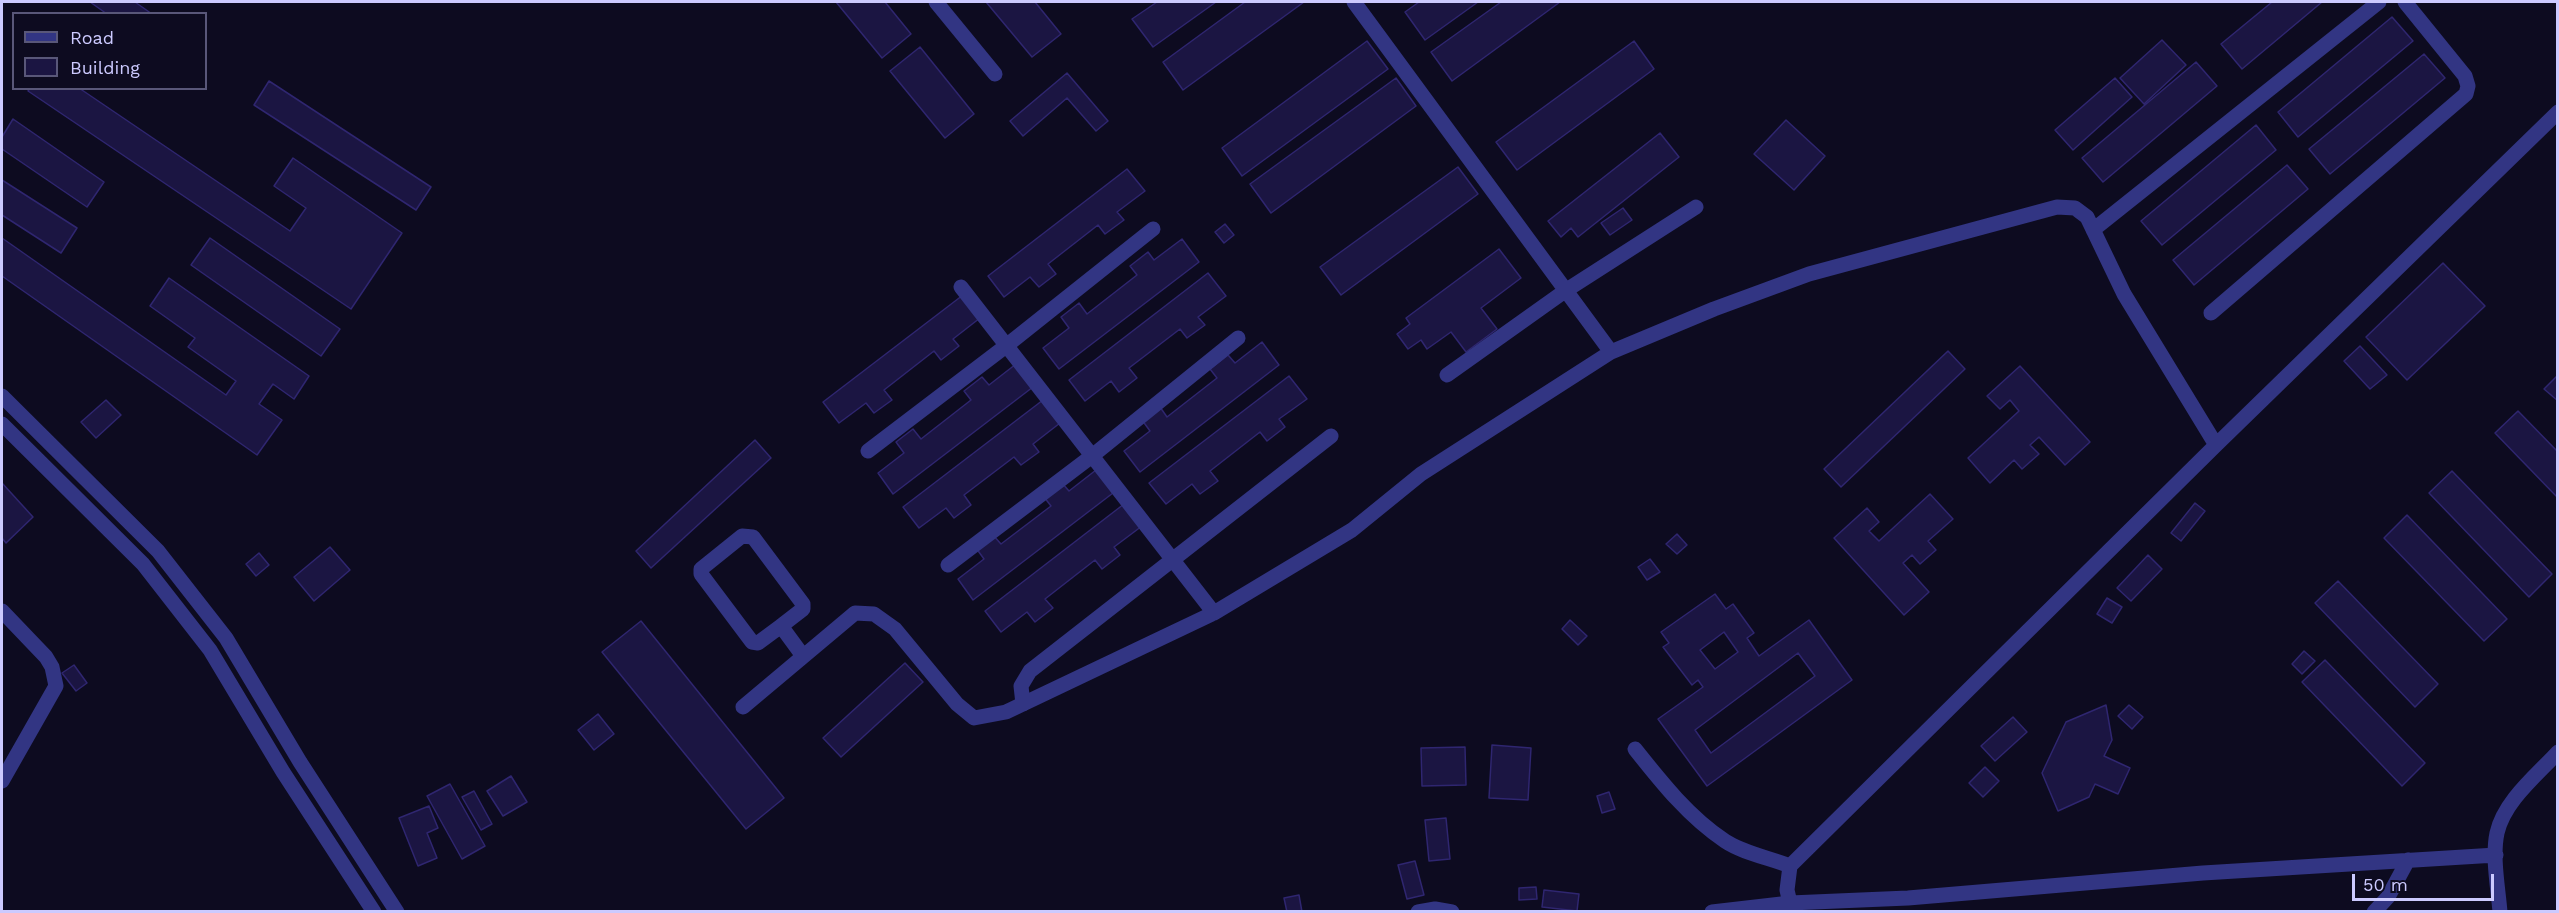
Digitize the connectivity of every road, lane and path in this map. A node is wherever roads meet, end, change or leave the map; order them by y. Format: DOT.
graph roads {
  1 [pos="936,2"];
  2 [pos="1354,2"];
  3 [pos="2379,2"];
  4 [pos="2405,2"];
  5 [pos="995,74"];
  6 [pos="2558,112"];
  7 [pos="1696,207"];
  8 [pos="1153,229"];
  9 [pos="2093,230"];
  10 [pos="961,287"];
  11 [pos="1565,291"];
  12 [pos="2211,313"];
  13 [pos="1238,338"];
  14 [pos="1006,346"];
  15 [pos="1611,352"];
  16 [pos="1448,375"];
  17 [pos="2,396"];
  18 [pos="2,424"];
  19 [pos="1331,436"];
  20 [pos="2216,445"];
  21 [pos="867,451"];
  22 [pos="1092,456"];
  23 [pos="1173,560"];
  24 [pos="948,565"];
  25 [pos="2,611"];
  26 [pos="1214,613"];
  27 [pos="781,626"];
  28 [pos="803,656"];
  29 [pos="1023,704"];
  30 [pos="743,707"];
  31 [pos="1635,749"];
  32 [pos="2558,752"];
  33 [pos="2,781"];
  34 [pos="2496,855"];
  35 [pos="2408,860"];
  36 [pos="1790,866"];
  37 [pos="1790,903"];
  38 [pos="1908,905"];
  39 [pos="374,912"];
  40 [pos="397,912"];
  41 [pos="1418,912"];
  42 [pos="1452,912"];
  43 [pos="1712,912"];
  44 [pos="2374,912"];
  45 [pos="2500,912"];
  1 -- 5 [label="street"];
  2 -- 11 [label="street"];
  3 -- 9 [label="street"];
  4 -- 12 [label="street"];
  6 -- 20 [label="street"];
  7 -- 11 [label="street"];
  8 -- 14 [label="street"];
  9 -- 15 [label="street"];
  9 -- 20 [label="street"];
  10 -- 14 [label="street"];
  11 -- 15 [label="street"];
  11 -- 16 [label="street"];
  13 -- 22 [label="street"];
  14 -- 21 [label="street"];
  14 -- 22 [label="street"];
  15 -- 26 [label="street"];
  17 -- 40 [label="street"];
  18 -- 39 [label="street"];
  19 -- 23 [label="street"];
  20 -- 36 [label="street"];
  22 -- 23 [label="street"];
  22 -- 24 [label="street"];
  23 -- 26 [label="street"];
  23 -- 29 [label="street"];
  25 -- 33 [label="street"];
  26 -- 29 [label="street"];
  27 -- 27 [label="street"];
  27 -- 28 [label="street"];
  28 -- 29 [label="street"];
  28 -- 30 [label="street"];
  31 -- 36 [label="street"];
  32 -- 34 [label="street"];
  34 -- 35 [label="street"];
  34 -- 45 [label="street"];
  35 -- 38 [label="street"];
  35 -- 44 [label="street"];
  36 -- 37 [label="street"];
  37 -- 38 [label="street"];
  37 -- 43 [label="street"];
  41 -- 42 [label="street"];
}
